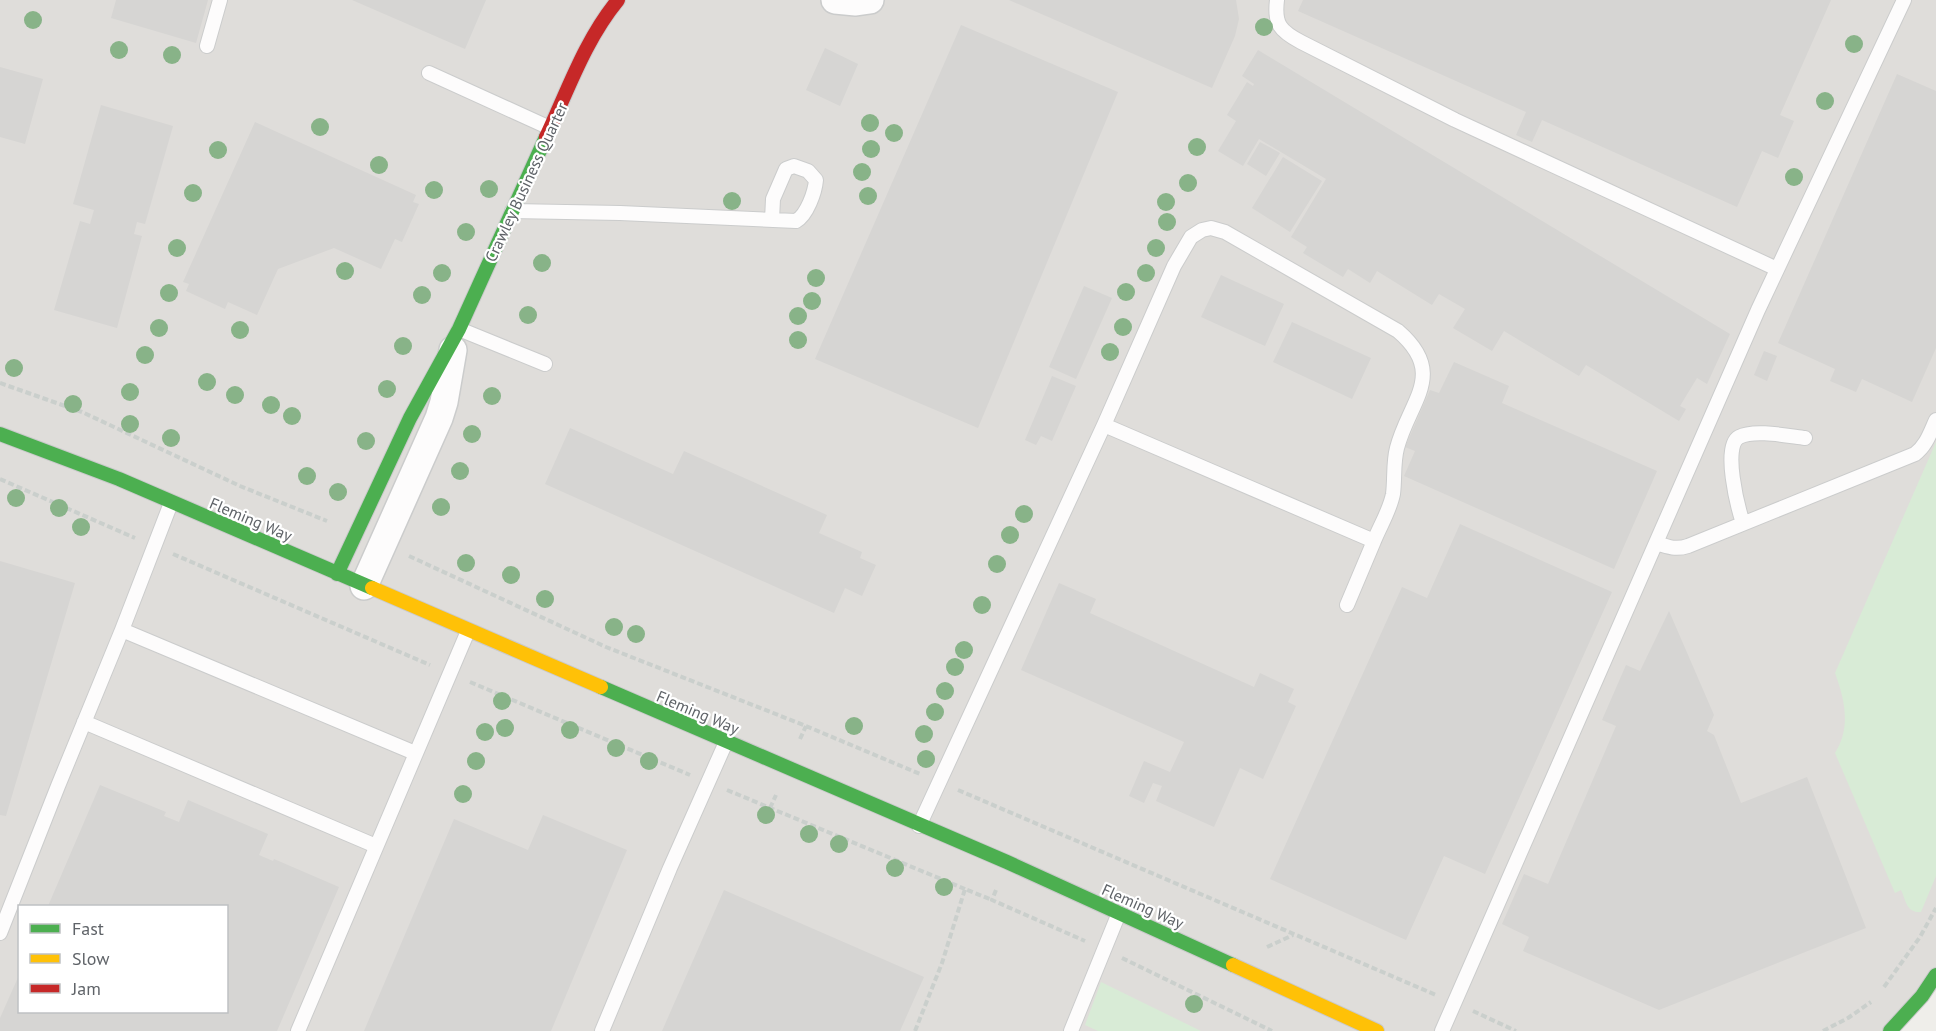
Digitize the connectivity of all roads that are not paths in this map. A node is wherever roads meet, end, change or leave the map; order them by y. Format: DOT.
graph roads {
  1 [pos="220,0"];
  2 [pos="602,0"];
  3 [pos="618,0"];
  4 [pos="835,0"];
  5 [pos="870,0"];
  6 [pos="1277,0"];
  7 [pos="1904,0"];
  8 [pos="593,35"];
  9 [pos="207,46"];
  10 [pos="429,73"];
  11 [pos="551,128"];
  12 [pos="512,212"];
  13 [pos="772,220"];
  14 [pos="1777,269"];
  15 [pos="459,329"];
  16 [pos="545,364"];
  17 [pos="1936,420"];
  18 [pos="1104,424"];
  19 [pos="0,434"];
  20 [pos="1805,438"];
  21 [pos="171,503"];
  22 [pos="1743,523"];
  23 [pos="1374,541"];
  24 [pos="1656,543"];
  25 [pos="337,574"];
  26 [pos="364,586"];
  27 [pos="1347,605"];
  28 [pos="122,630"];
  29 [pos="468,630"];
  30 [pos="84,722"];
  31 [pos="726,742"];
  32 [pos="415,753"];
  33 [pos="919,826"];
  34 [pos="376,846"];
  35 [pos="1119,913"];
  36 [pos="0,933"];
  37 [pos="1936,975"];
  38 [pos="298,1031"];
  39 [pos="602,1031"];
  40 [pos="1071,1031"];
  41 [pos="1377,1031"];
  42 [pos="1442,1031"];
  43 [pos="1890,1031"];
  1 -- 9 [label="lane"];
  2 -- 8 [label="street, Crawley Business Quarter"];
  3 -- 8 [label="street, Crawley Business Quarter"];
  4 -- 5 [label="street"];
  6 -- 14 [label="lane"];
  7 -- 14 [label="lane"];
  8 -- 11 [label="street, Crawley Business Quarter"];
  10 -- 11 [label="lane"];
  11 -- 12 [label="street, Crawley Business Quarter"];
  12 -- 13 [label="lane"];
  12 -- 15 [label="street, Crawley Business Quarter"];
  14 -- 24 [label="lane"];
  15 -- 16 [label="lane"];
  15 -- 25 [label="street, Crawley Business Quarter"];
  15 -- 26 [label="street, Crawley Business Quarter"];
  17 -- 22 [label="lane"];
  18 -- 23 [label="lane"];
  18 -- 23 [label="lane"];
  18 -- 33 [label="lane"];
  19 -- 21 [label="street, Fleming Way"];
  20 -- 22 [label="lane"];
  21 -- 25 [label="street, Fleming Way"];
  21 -- 28 [label="lane"];
  22 -- 24 [label="lane"];
  23 -- 27 [label="lane"];
  24 -- 42 [label="lane"];
  25 -- 26 [label="street, Fleming Way"];
  26 -- 29 [label="street, Fleming Way"];
  28 -- 30 [label="lane"];
  28 -- 32 [label="lane"];
  29 -- 31 [label="street, Fleming Way"];
  29 -- 32 [label="lane"];
  30 -- 34 [label="lane"];
  30 -- 36 [label="lane"];
  31 -- 33 [label="street, Fleming Way"];
  31 -- 39 [label="lane"];
  32 -- 34 [label="lane"];
  33 -- 35 [label="street, Fleming Way"];
  34 -- 38 [label="lane"];
  35 -- 40 [label="lane"];
  35 -- 41 [label="street, Fleming Way"];
  37 -- 43 [label="street"];
}
